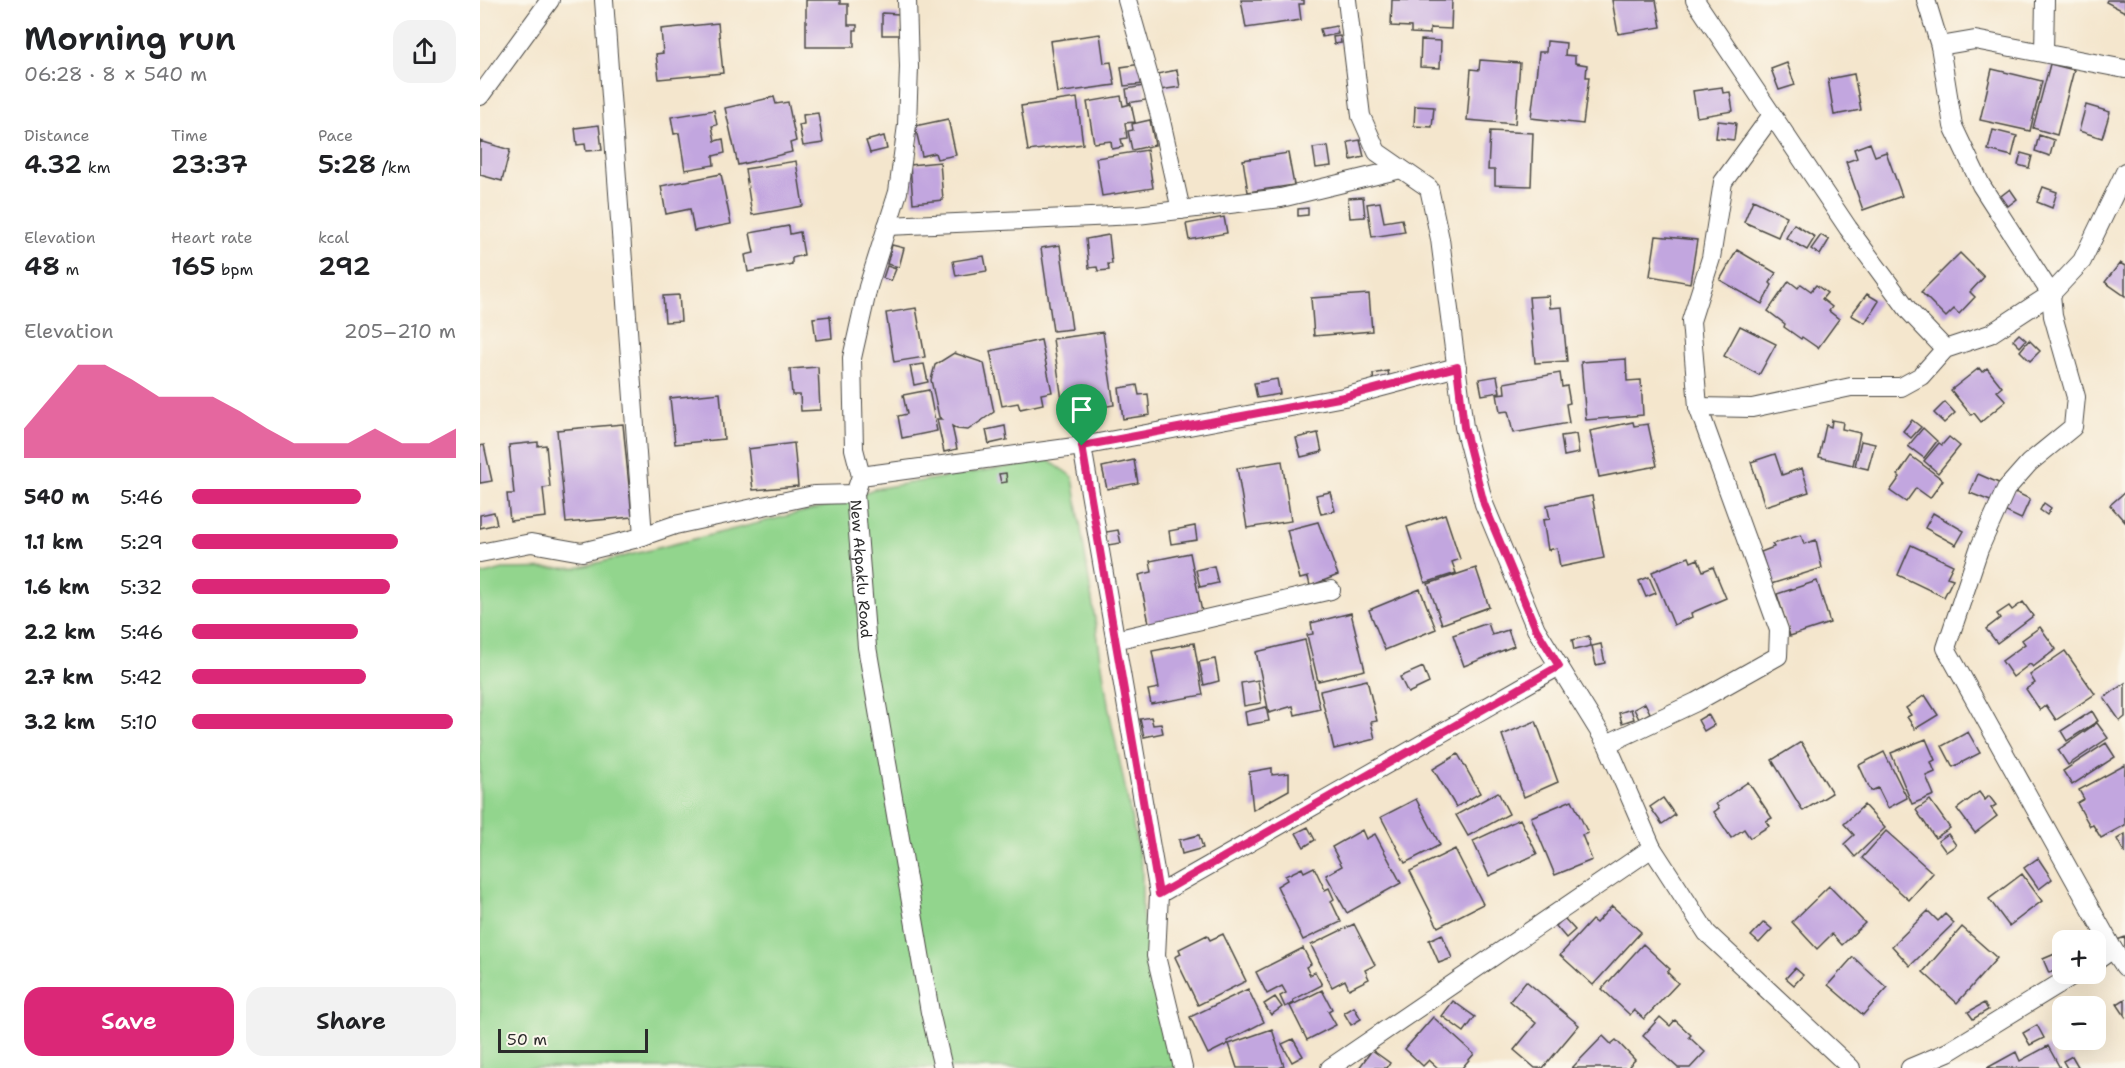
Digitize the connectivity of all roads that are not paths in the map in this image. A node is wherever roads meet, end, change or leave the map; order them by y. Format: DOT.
graph roads {
  1 [pos="550,0"];
  2 [pos="604,0"];
  3 [pos="907,0"];
  4 [pos="1127,0"];
  5 [pos="1347,0"];
  6 [pos="1695,0"];
  7 [pos="1926,0"];
  8 [pos="2045,0"];
  9 [pos="1940,46"];
  10 [pos="2044,52"];
  11 [pos="2125,69"];
  12 [pos="482,90"];
  13 [pos="1772,115"];
  14 [pos="1401,169"];
  15 [pos="2125,172"];
  16 [pos="1181,210"];
  17 [pos="887,225"];
  18 [pos="2051,294"];
  19 [pos="1945,349"];
  20 [pos="1457,367"];
  21 [pos="1698,406"];
  22 [pos="1082,446"];
  23 [pos="861,476"];
  24 [pos="855,494"];
  25 [pos="643,536"];
  26 [pos="480,552"];
  27 [pos="1331,590"];
  28 [pos="1115,640"];
  29 [pos="1559,666"];
  30 [pos="1607,744"];
  31 [pos="1652,848"];
  32 [pos="1159,894"];
  33 [pos="2113,950"];
  34 [pos="2106,955"];
  35 [pos="2125,967"];
  36 [pos="2060,984"];
  37 [pos="1952,1060"];
  38 [pos="943,1068"];
  39 [pos="1183,1068"];
  40 [pos="1330,1068"];
  41 [pos="1851,1068"];
  42 [pos="1910,1068"];
  1 -- 12 [label="street"];
  2 -- 25 [label="street"];
  3 -- 17 [label="street"];
  4 -- 16 [label="street"];
  5 -- 14 [label="street"];
  6 -- 13 [label="street"];
  7 -- 9 [label="street"];
  8 -- 10 [label="street"];
  9 -- 10 [label="street"];
  9 -- 18 [label="street"];
  10 -- 11 [label="street"];
  13 -- 19 [label="street"];
  13 -- 21 [label="street"];
  14 -- 16 [label="street"];
  14 -- 20 [label="street"];
  15 -- 18 [label="street"];
  16 -- 17 [label="street"];
  17 -- 23 [label="street"];
  18 -- 19 [label="street"];
  18 -- 33 [label="street"];
  19 -- 21 [label="street"];
  20 -- 22 [label="street"];
  20 -- 29 [label="street"];
  21 -- 30 [label="street"];
  22 -- 23 [label="street"];
  22 -- 28 [label="street"];
  23 -- 24 [label="street, New Akpaklu Road"];
  24 -- 25 [label="street"];
  24 -- 38 [label="street, New Akpaklu Road"];
  25 -- 26 [label="street"];
  27 -- 28 [label="street"];
  28 -- 32 [label="street"];
  29 -- 30 [label="street"];
  29 -- 32 [label="street"];
  30 -- 31 [label="street"];
  31 -- 40 [label="street"];
  31 -- 41 [label="street"];
  32 -- 39 [label="street"];
  33 -- 34 [label="street"];
  33 -- 35 [label="street"];
  36 -- 37 [label="street"];
  37 -- 42 [label="street"];
}
